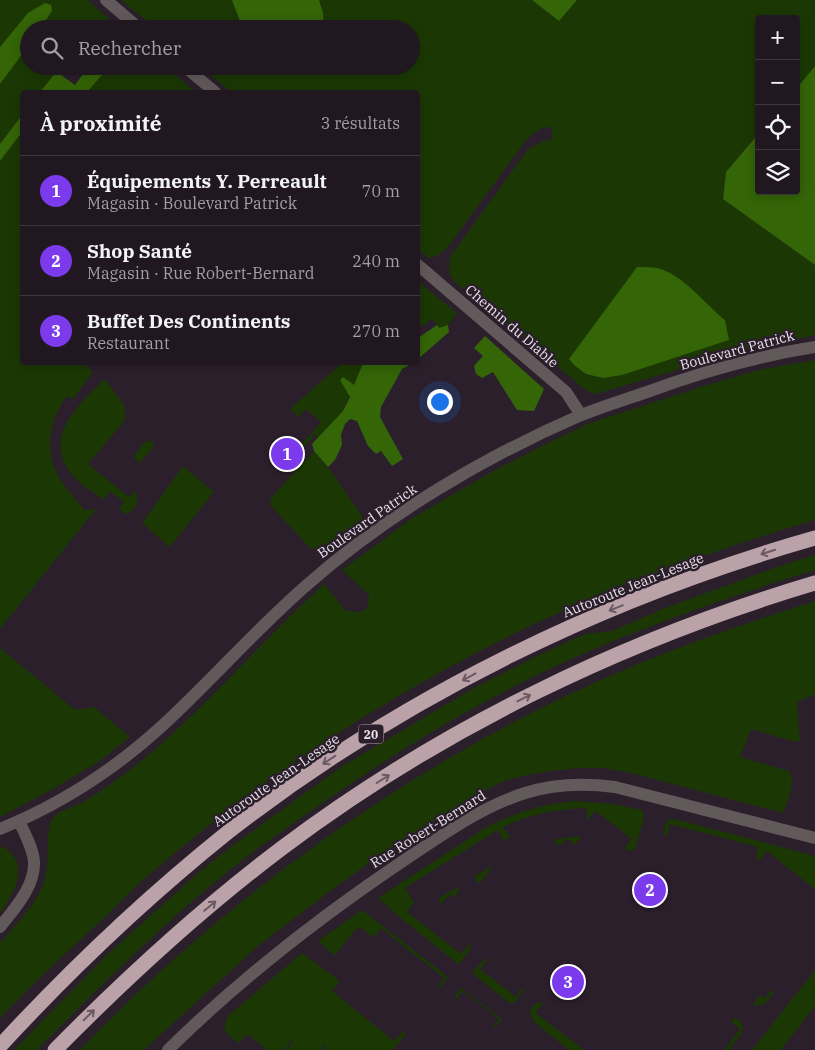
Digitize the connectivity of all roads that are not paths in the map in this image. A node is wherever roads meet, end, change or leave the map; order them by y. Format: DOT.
graph roads {
  1 [pos="106,0"];
  2 [pos="129,20"];
  3 [pos="195,75"];
  4 [pos="213,90"];
  5 [pos="420,267"];
  6 [pos="815,347"];
  7 [pos="581,415"];
  8 [pos="815,538"];
  9 [pos="815,583"];
  10 [pos="19,821"];
  11 [pos="0,829"];
  12 [pos="815,838"];
  13 [pos="0,927"];
  14 [pos="0,1046"];
  15 [pos="55,1050"];
  16 [pos="168,1050"];
  1 -- 2 [label="street"];
  3 -- 4 [label="street"];
  5 -- 7 [label="street, Chemin du Diable"];
  6 -- 7 [label="street, Boulevard Patrick"];
  7 -- 10 [label="street, Boulevard Patrick"];
  8 -- 14 [label="highway, Autoroute Jean-Lesage / 20, one-way"];
  15 -- 9 [label="highway, one-way"];
  10 -- 11 [label="street, Boulevard Patrick"];
  10 -- 13 [label="street"];
  12 -- 16 [label="street, Rue Robert-Bernard"];
}
